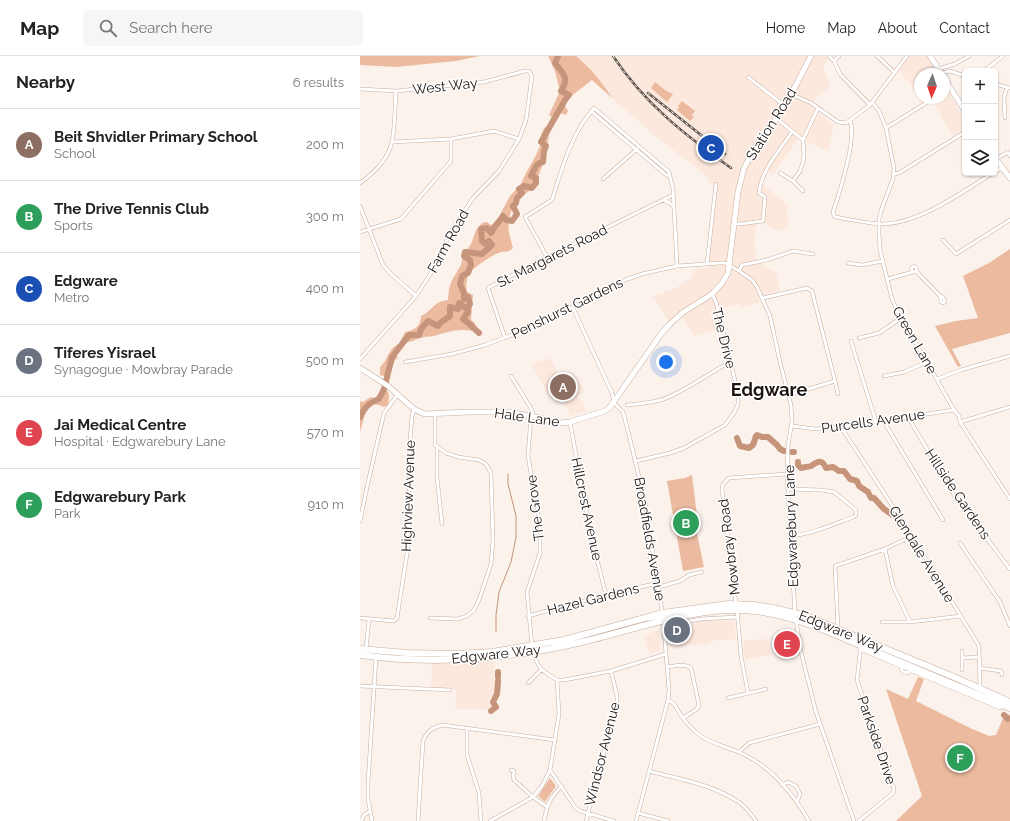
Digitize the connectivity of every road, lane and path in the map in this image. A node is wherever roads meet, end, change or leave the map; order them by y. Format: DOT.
graph roads {
  1 [pos="811,56"];
  2 [pos="830,56"];
  3 [pos="839,56"];
  4 [pos="877,56"];
  5 [pos="907,56"];
  6 [pos="930,56"];
  7 [pos="969,56"];
  8 [pos="1003,56"];
  9 [pos="834,61"];
  10 [pos="938,68"];
  11 [pos="948,68"];
  12 [pos="988,68"];
  13 [pos="529,71"];
  14 [pos="894,72"];
  15 [pos="950,72"];
  16 [pos="962,75"];
  17 [pos="748,77"];
  18 [pos="998,85"];
  19 [pos="950,88"];
  20 [pos="1009,88"];
  21 [pos="360,89"];
  22 [pos="396,91"];
  23 [pos="791,94"];
  24 [pos="871,103"];
  25 [pos="924,104"];
  26 [pos="785,106"];
  27 [pos="962,106"];
  28 [pos="818,108"];
  29 [pos="591,111"];
  30 [pos="1005,118"];
  31 [pos="777,119"];
  32 [pos="850,121"];
  33 [pos="886,128"];
  34 [pos="792,132"];
  35 [pos="962,134"];
  36 [pos="451,139"];
  37 [pos="518,140"];
  38 [pos="803,140"];
  39 [pos="392,142"];
  40 [pos="640,146"];
  41 [pos="637,149"];
  42 [pos="1009,153"];
  43 [pos="998,157"];
  44 [pos="998,162"];
  45 [pos="1002,168"];
  46 [pos="998,170"];
  47 [pos="780,173"];
  48 [pos="894,174"];
  49 [pos="669,176"];
  50 [pos="988,176"];
  51 [pos="603,178"];
  52 [pos="1010,178"];
  53 [pos="793,181"];
  54 [pos="360,183"];
  55 [pos="716,184"];
  56 [pos="803,191"];
  57 [pos="673,194"];
  58 [pos="662,200"];
  59 [pos="360,206"];
  60 [pos="674,207"];
  61 [pos="1010,220"];
  62 [pos="734,224"];
  63 [pos="879,224"];
  64 [pos="369,229"];
  65 [pos="360,232"];
  66 [pos="943,240"];
  67 [pos="813,254"];
  68 [pos="546,257"];
  69 [pos="883,261"];
  70 [pos="707,264"];
  71 [pos="848,264"];
  72 [pos="677,266"];
  73 [pos="730,266"];
  74 [pos="739,271"];
  75 [pos="888,279"];
  76 [pos="712,294"];
  77 [pos="416,296"];
  78 [pos="940,296"];
  79 [pos="763,298"];
  80 [pos="573,308"];
  81 [pos="901,318"];
  82 [pos="504,338"];
  83 [pos="859,338"];
  84 [pos="851,341"];
  85 [pos="1010,356"];
  86 [pos="360,359"];
  87 [pos="405,362"];
  88 [pos="730,362"];
  89 [pos="927,362"];
  90 [pos="361,370"];
  91 [pos="511,376"];
  92 [pos="884,376"];
  93 [pos="937,379"];
  94 [pos="834,381"];
  95 [pos="398,394"];
  96 [pos="789,394"];
  97 [pos="838,394"];
  98 [pos="614,403"];
  99 [pos="626,405"];
  100 [pos="1010,408"];
  101 [pos="414,409"];
  102 [pos="954,410"];
  103 [pos="436,414"];
  104 [pos="532,416"];
  105 [pos="908,417"];
  106 [pos="883,420"];
  107 [pos="570,422"];
  108 [pos="876,422"];
  109 [pos="960,422"];
  110 [pos="792,426"];
  111 [pos="841,427"];
  112 [pos="438,447"];
  113 [pos="636,461"];
  114 [pos="787,474"];
  115 [pos="788,489"];
  116 [pos="1010,499"];
  117 [pos="943,520"];
  118 [pos="360,521"];
  119 [pos="442,524"];
  120 [pos="790,536"];
  121 [pos="912,536"];
  122 [pos="960,543"];
  123 [pos="885,549"];
  124 [pos="1010,569"];
  125 [pos="702,572"];
  126 [pos="659,585"];
  127 [pos="606,595"];
  128 [pos="737,610"];
  129 [pos="795,613"];
  130 [pos="528,616"];
  131 [pos="961,616"];
  132 [pos="360,618"];
  133 [pos="430,618"];
  134 [pos="369,619"];
  135 [pos="663,620"];
  136 [pos="796,620"];
  137 [pos="882,622"];
  138 [pos="910,622"];
  139 [pos="1010,626"];
  140 [pos="838,629"];
  141 [pos="860,647"];
  142 [pos="533,649"];
  143 [pos="363,650"];
  144 [pos="962,651"];
  145 [pos="666,654"];
  146 [pos="360,655"];
  147 [pos="376,657"];
  148 [pos="979,657"];
  149 [pos="962,658"];
  150 [pos="667,667"];
  151 [pos="979,668"];
  152 [pos="541,670"];
  153 [pos="962,670"];
  154 [pos="611,671"];
  155 [pos="1002,675"];
  156 [pos="557,680"];
  157 [pos="528,683"];
  158 [pos="360,686"];
  159 [pos="374,687"];
  160 [pos="980,688"];
  161 [pos="766,689"];
  162 [pos="450,690"];
  163 [pos="748,693"];
  164 [pos="728,698"];
  165 [pos="668,700"];
  166 [pos="1010,702"];
  167 [pos="1004,707"];
  168 [pos="682,718"];
  169 [pos="820,724"];
  170 [pos="468,729"];
  171 [pos="555,740"];
  172 [pos="739,752"];
  173 [pos="511,770"];
  174 [pos="550,770"];
  175 [pos="649,771"];
  176 [pos="782,785"];
  177 [pos="562,786"];
  178 [pos="533,798"];
  179 [pos="797,802"];
  180 [pos="547,807"];
  181 [pos="370,811"];
  182 [pos="587,813"];
  183 [pos="638,813"];
  184 [pos="361,821"];
  185 [pos="372,821"];
  186 [pos="418,821"];
  187 [pos="481,821"];
  188 [pos="490,821"];
  189 [pos="544,821"];
  190 [pos="586,821"];
  191 [pos="614,821"];
  192 [pos="636,821"];
  193 [pos="668,821"];
  194 [pos="756,821"];
  195 [pos="809,821"];
  196 [pos="854,821"];
  197 [pos="859,821"];
  1 -- 23 [label="main road, Station Road"];
  2 -- 9 [label="street, Green Lane"];
  3 -- 9 [label="street"];
  4 -- 14 [label="street"];
  5 -- 14 [label="street"];
  6 -- 10 [label="main road"];
  7 -- 11 [label="street"];
  8 -- 12 [label="street"];
  9 -- 24 [label="street, Green Lane"];
  13 -- 22 [label="street, West Way"];
  13 -- 37 [label="street, Farm Road"];
  14 -- 24 [label="street"];
  15 -- 16 [label="street"];
  17 -- 26 [label="street"];
  18 -- 20 [label="street"];
  19 -- 27 [label="main road"];
  20 -- 30 [label="street"];
  21 -- 22 [label="street, West Way"];
  22 -- 39 [label="street"];
  23 -- 26 [label="main road, Station Road"];
  23 -- 28 [label="street"];
  24 -- 32 [label="street"];
  24 -- 33 [label="street, Green Lane"];
  25 -- 33 [label="street"];
  26 -- 31 [label="main road, Station Road"];
  28 -- 32 [label="street"];
  28 -- 38 [label="street"];
  29 -- 40 [label="street"];
  29 -- 41 [label="street"];
  29 -- 68 [label="street"];
  31 -- 34 [label="street"];
  31 -- 62 [label="main road, Station Road"];
  32 -- 63 [label="street"];
  33 -- 48 [label="street, Green Lane"];
  34 -- 38 [label="street"];
  34 -- 62 [label="street"];
  35 -- 48 [label="street"];
  36 -- 37 [label="street"];
  36 -- 39 [label="street"];
  36 -- 64 [label="street"];
  37 -- 77 [label="street, Farm Road"];
  38 -- 53 [label="street"];
  39 -- 54 [label="street"];
  40 -- 41 [label="street"];
  40 -- 49 [label="street"];
  41 -- 49 [label="street"];
  41 -- 51 [label="street"];
  42 -- 43 [label="street"];
  44 -- 45 [label="main road"];
  45 -- 46 [label="street"];
  45 -- 52 [label="main road"];
  47 -- 53 [label="street"];
  48 -- 63 [label="street, Green Lane"];
  49 -- 57 [label="street"];
  50 -- 63 [label="street"];
  53 -- 56 [label="street"];
  55 -- 70 [label="street"];
  57 -- 58 [label="street, St. Margarets Road"];
  57 -- 60 [label="street"];
  58 -- 60 [label="street"];
  58 -- 68 [label="street, St. Margarets Road"];
  59 -- 64 [label="street"];
  60 -- 72 [label="street"];
  61 -- 66 [label="street"];
  62 -- 73 [label="main road, Station Road"];
  63 -- 69 [label="street, Green Lane"];
  64 -- 65 [label="street"];
  64 -- 77 [label="street"];
  67 -- 74 [label="street"];
  68 -- 82 [label="street, St. Margarets Road"];
  69 -- 71 [label="street"];
  69 -- 75 [label="street, Green Lane"];
  70 -- 72 [label="street, Penshurst Gardens"];
  70 -- 73 [label="street, Penshurst Gardens"];
  72 -- 80 [label="street, Penshurst Gardens"];
  73 -- 74 [label="street, Edgwarebury Lane"];
  73 -- 76 [label="main road, Hale Lane"];
  74 -- 79 [label="street, Edgwarebury Lane"];
  75 -- 78 [label="street"];
  75 -- 81 [label="street, Green Lane"];
  76 -- 88 [label="street, The Drive"];
  76 -- 98 [label="main road, Hale Lane"];
  77 -- 86 [label="street, Farm Road"];
  79 -- 94 [label="street"];
  79 -- 96 [label="street, Edgwarebury Lane"];
  80 -- 82 [label="street, Penshurst Gardens"];
  80 -- 98 [label="street, Broadfields Avenue"];
  81 -- 83 [label="street"];
  81 -- 89 [label="street, Green Lane"];
  82 -- 87 [label="street, Penshurst Gardens"];
  84 -- 108 [label="street"];
  85 -- 93 [label="street"];
  88 -- 99 [label="street"];
  88 -- 113 [label="street, The Drive"];
  89 -- 92 [label="street"];
  89 -- 93 [label="street, Green Lane"];
  90 -- 95 [label="main road, Hale Lane"];
  91 -- 104 [label="street"];
  93 -- 102 [label="street, Green Lane"];
  94 -- 96 [label="street"];
  94 -- 97 [label="street"];
  95 -- 101 [label="main road, Hale Lane"];
  95 -- 118 [label="street"];
  96 -- 110 [label="street, Edgwarebury Lane"];
  98 -- 107 [label="main road, Hale Lane"];
  98 -- 113 [label="street, Broadfields Avenue"];
  100 -- 109 [label="street"];
  101 -- 103 [label="main road, Hale Lane"];
  101 -- 134 [label="street, Highview Avenue"];
  102 -- 105 [label="street, Purcells Avenue"];
  102 -- 109 [label="street, Green Lane"];
  103 -- 104 [label="main road, Hale Lane"];
  103 -- 112 [label="street"];
  104 -- 107 [label="main road, Hale Lane"];
  104 -- 130 [label="street, The Grove"];
  105 -- 106 [label="street, Purcells Avenue"];
  105 -- 124 [label="street, Hillside Gardens"];
  106 -- 108 [label="street, Purcells Avenue"];
  106 -- 117 [label="street"];
  107 -- 127 [label="street, Hillcrest Avenue"];
  108 -- 111 [label="street, Purcells Avenue"];
  109 -- 116 [label="street"];
  110 -- 111 [label="street, Purcells Avenue"];
  110 -- 114 [label="street, Edgwarebury Lane"];
  111 -- 121 [label="street, Glendale Avenue"];
  112 -- 119 [label="street"];
  112 -- 133 [label="street"];
  113 -- 126 [label="street, Broadfields Avenue"];
  114 -- 115 [label="street, Edgwarebury Lane"];
  114 -- 128 [label="street, Mowbray Road"];
  115 -- 120 [label="street, Edgwarebury Lane"];
  115 -- 120 [label="street"];
  120 -- 129 [label="street, Edgwarebury Lane"];
  121 -- 123 [label="street"];
  121 -- 131 [label="street, Glendale Avenue"];
  122 -- 139 [label="street"];
  123 -- 138 [label="street"];
  123 -- 140 [label="street"];
  125 -- 126 [label="street, Hazel Gardens"];
  126 -- 127 [label="street, Hazel Gardens"];
  126 -- 135 [label="street, Broadfields Avenue"];
  127 -- 130 [label="street, Hazel Gardens"];
  128 -- 129 [label="highway, Edgware Way"];
  128 -- 135 [label="highway, Edgware Way"];
  128 -- 135 [label="highway, Edgware Way"];
  128 -- 135 [label="street"];
  128 -- 136 [label="highway, Edgware Way"];
  128 -- 163 [label="street, Mowbray Road"];
  129 -- 136 [label="street, Edgwarebury Lane"];
  129 -- 140 [label="highway, Edgware Way"];
  130 -- 142 [label="street, The Grove"];
  131 -- 138 [label="street"];
  131 -- 148 [label="street, Glendale Avenue"];
  132 -- 134 [label="street"];
  134 -- 143 [label="street"];
  135 -- 142 [label="highway, Edgware Way"];
  135 -- 142 [label="highway, Edgware Way"];
  135 -- 145 [label="street, Broadfields Avenue"];
  136 -- 141 [label="highway, Edgware Way"];
  136 -- 169 [label="street, Edgwarebury Lane"];
  137 -- 138 [label="street"];
  140 -- 160 [label="highway, Edgware Way"];
  141 -- 167 [label="highway, Edgware Way"];
  141 -- 167 [label="street, Edgware Way"];
  141 -- 197 [label="street, Parkside Drive"];
  142 -- 143 [label="highway, Edgware Way"];
  142 -- 147 [label="highway, Edgware Way"];
  142 -- 152 [label="street, The Grove"];
  144 -- 149 [label="street"];
  145 -- 150 [label="street, Broadfields Avenue"];
  145 -- 154 [label="street"];
  146 -- 147 [label="highway, Edgware Way"];
  147 -- 159 [label="street"];
  148 -- 149 [label="street"];
  148 -- 151 [label="street, Glendale Avenue"];
  149 -- 153 [label="street"];
  150 -- 165 [label="street, Broadfields Avenue"];
  150 -- 168 [label="street"];
  151 -- 155 [label="street"];
  151 -- 160 [label="street, Glendale Avenue"];
  152 -- 156 [label="street"];
  152 -- 157 [label="street"];
  154 -- 156 [label="street"];
  154 -- 182 [label="street, Windsor Avenue"];
  156 -- 171 [label="street"];
  158 -- 159 [label="street"];
  159 -- 162 [label="street"];
  159 -- 181 [label="street"];
  160 -- 166 [label="highway, Edgware Way"];
  161 -- 163 [label="street"];
  163 -- 164 [label="street"];
  165 -- 168 [label="street"];
  165 -- 175 [label="street, Broadfields Avenue"];
  168 -- 172 [label="street"];
  169 -- 172 [label="street"];
  169 -- 196 [label="street, Edgwarebury Lane"];
  170 -- 171 [label="street"];
  170 -- 186 [label="street"];
  170 -- 187 [label="street"];
  171 -- 174 [label="street"];
  172 -- 176 [label="street"];
  173 -- 178 [label="street"];
  174 -- 177 [label="street"];
  174 -- 178 [label="street"];
  175 -- 183 [label="street, Broadfields Avenue"];
  175 -- 194 [label="street"];
  176 -- 179 [label="street"];
  176 -- 179 [label="street"];
  177 -- 180 [label="street"];
  177 -- 182 [label="street"];
  178 -- 180 [label="street"];
  178 -- 188 [label="street"];
  179 -- 195 [label="street"];
  180 -- 189 [label="street"];
  181 -- 184 [label="street"];
  181 -- 185 [label="street"];
  182 -- 190 [label="street, Windsor Avenue"];
  182 -- 191 [label="street"];
  183 -- 192 [label="street, Broadfields Avenue"];
  183 -- 193 [label="street"];
}
